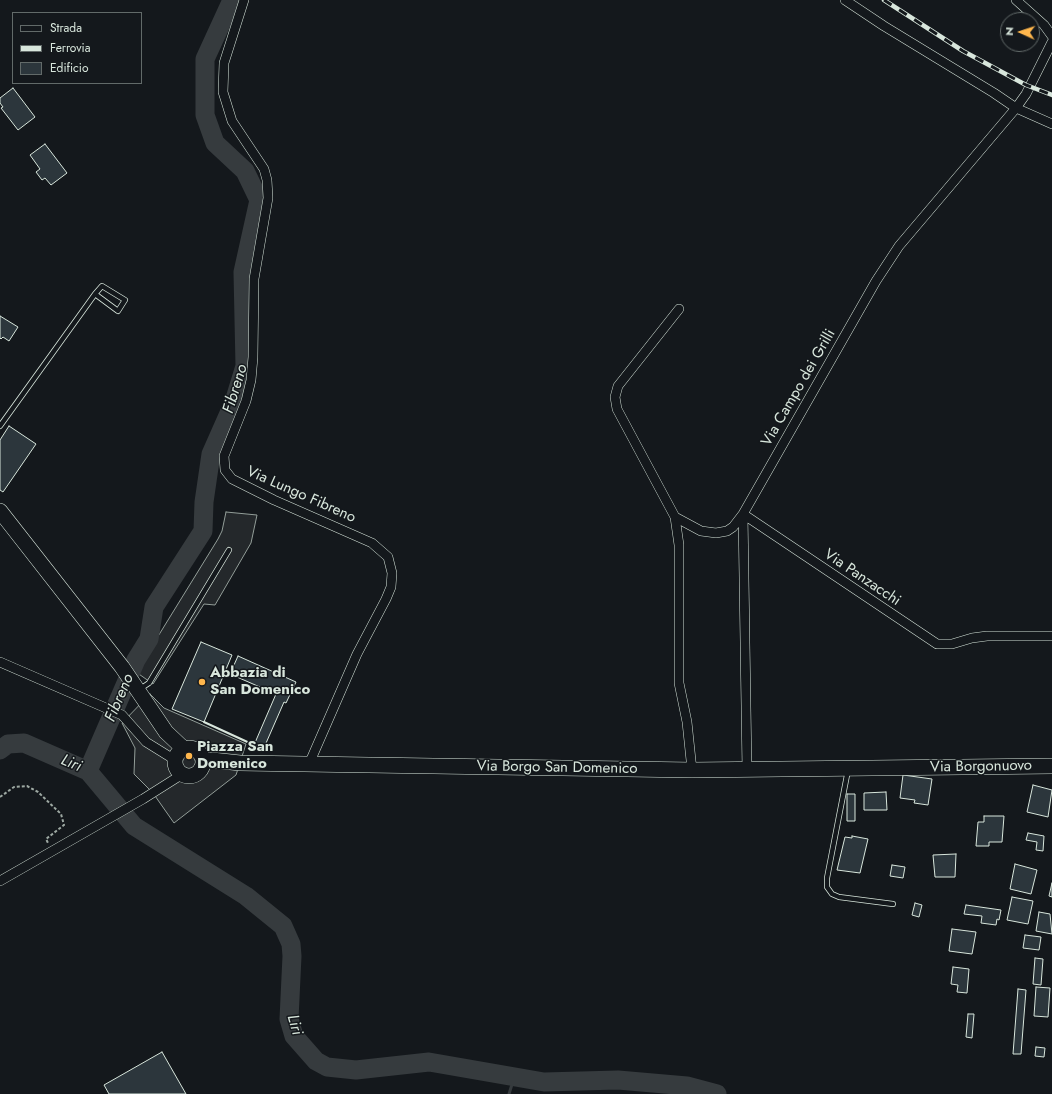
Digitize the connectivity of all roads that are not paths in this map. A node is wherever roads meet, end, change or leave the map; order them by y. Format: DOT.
graph roads {
  1 [pos="244,0"];
  2 [pos="845,0"];
  3 [pos="1016,0"];
  4 [pos="1052,36"];
  5 [pos="1052,42"];
  6 [pos="1016,108"];
  7 [pos="1052,124"];
  8 [pos="95,294"];
  9 [pos="679,309"];
  10 [pos="0,426"];
  11 [pos="0,511"];
  12 [pos="743,514"];
  13 [pos="674,517"];
  14 [pos="230,550"];
  15 [pos="1052,636"];
  16 [pos="0,662"];
  17 [pos="136,687"];
  18 [pos="179,755"];
  19 [pos="203,761"];
  20 [pos="309,764"];
  21 [pos="1052,766"];
  22 [pos="911,768"];
  23 [pos="849,769"];
  24 [pos="692,770"];
  25 [pos="748,770"];
  26 [pos="181,775"];
  27 [pos="0,881"];
  28 [pos="893,904"];
  1 -- 20 [label="street, Via Lungo Fibreno"];
  2 -- 6 [label="street"];
  3 -- 4 [label="street"];
  5 -- 6 [label="street, Via Campo dei Grilli"];
  6 -- 7 [label="street"];
  6 -- 12 [label="street, Via Campo dei Grilli"];
  8 -- 8 [label="lane"];
  8 -- 10 [label="lane"];
  9 -- 13 [label="street"];
  11 -- 17 [label="main road"];
  12 -- 13 [label="street"];
  12 -- 15 [label="street, Via Panzacchi"];
  12 -- 25 [label="street"];
  13 -- 24 [label="street"];
  14 -- 17 [label="lane"];
  16 -- 18 [label="street"];
  17 -- 18 [label="main road"];
  18 -- 19 [label="main road"];
  18 -- 26 [label="main road"];
  19 -- 20 [label="main road, Via Borgo San Domenico"];
  19 -- 26 [label="main road"];
  20 -- 24 [label="main road, Via Borgo San Domenico"];
  21 -- 22 [label="main road, Via Borgonuovo"];
  22 -- 23 [label="main road, Via Borgo San Domenico"];
  23 -- 25 [label="main road, Via Borgo San Domenico"];
  23 -- 28 [label="lane"];
  24 -- 25 [label="main road, Via Borgo San Domenico"];
  26 -- 27 [label="street"];
}
